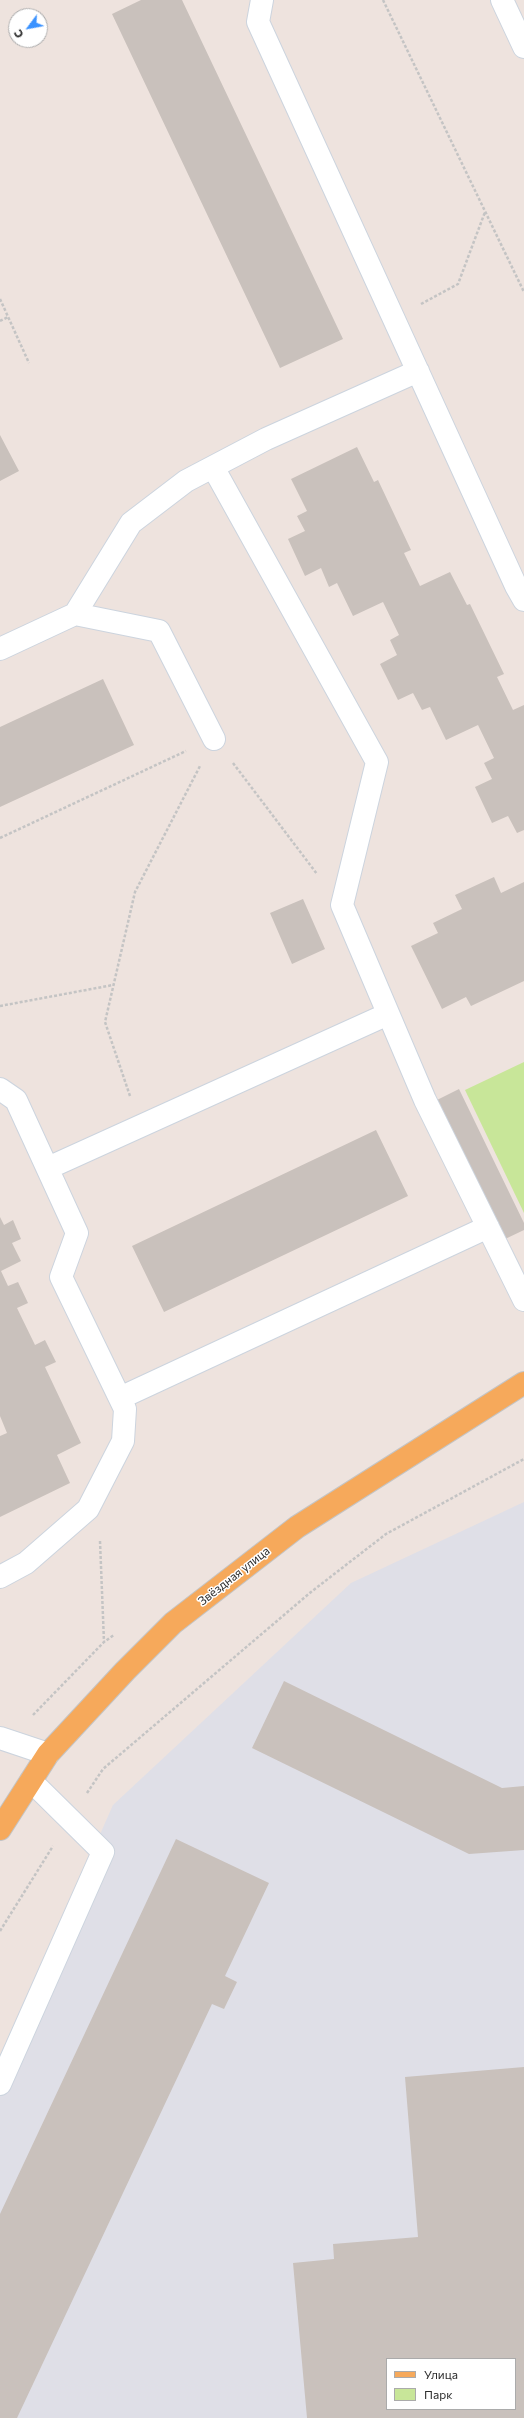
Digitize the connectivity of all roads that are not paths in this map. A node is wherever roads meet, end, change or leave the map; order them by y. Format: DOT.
graph roads {
  1 [pos="262,0"];
  2 [pos="502,0"];
  3 [pos="524,46"];
  4 [pos="418,371"];
  5 [pos="213,467"];
  6 [pos="524,600"];
  7 [pos="75,614"];
  8 [pos="0,649"];
  9 [pos="214,739"];
  10 [pos="388,1014"];
  11 [pos="0,1089"];
  12 [pos="48,1168"];
  13 [pos="488,1227"];
  14 [pos="524,1300"];
  15 [pos="524,1383"];
  16 [pos="120,1398"];
  17 [pos="0,1577"];
  18 [pos="0,1738"];
  19 [pos="48,1754"];
  20 [pos="30,1781"];
  21 [pos="0,1829"];
  22 [pos="0,2084"];
  1 -- 4 [label="street"];
  2 -- 3 [label="street"];
  4 -- 5 [label="street"];
  4 -- 6 [label="street"];
  5 -- 7 [label="street"];
  5 -- 10 [label="street"];
  7 -- 8 [label="street"];
  7 -- 9 [label="street"];
  10 -- 12 [label="street"];
  10 -- 13 [label="street"];
  11 -- 12 [label="street"];
  12 -- 16 [label="street"];
  13 -- 14 [label="street"];
  13 -- 16 [label="street"];
  15 -- 19 [label="main road, Звёздная улица"];
  16 -- 17 [label="street"];
  18 -- 19 [label="street"];
  19 -- 20 [label="main road, Звёздная улица"];
  20 -- 21 [label="main road, Звёздная улица"];
  20 -- 22 [label="street"];
}
